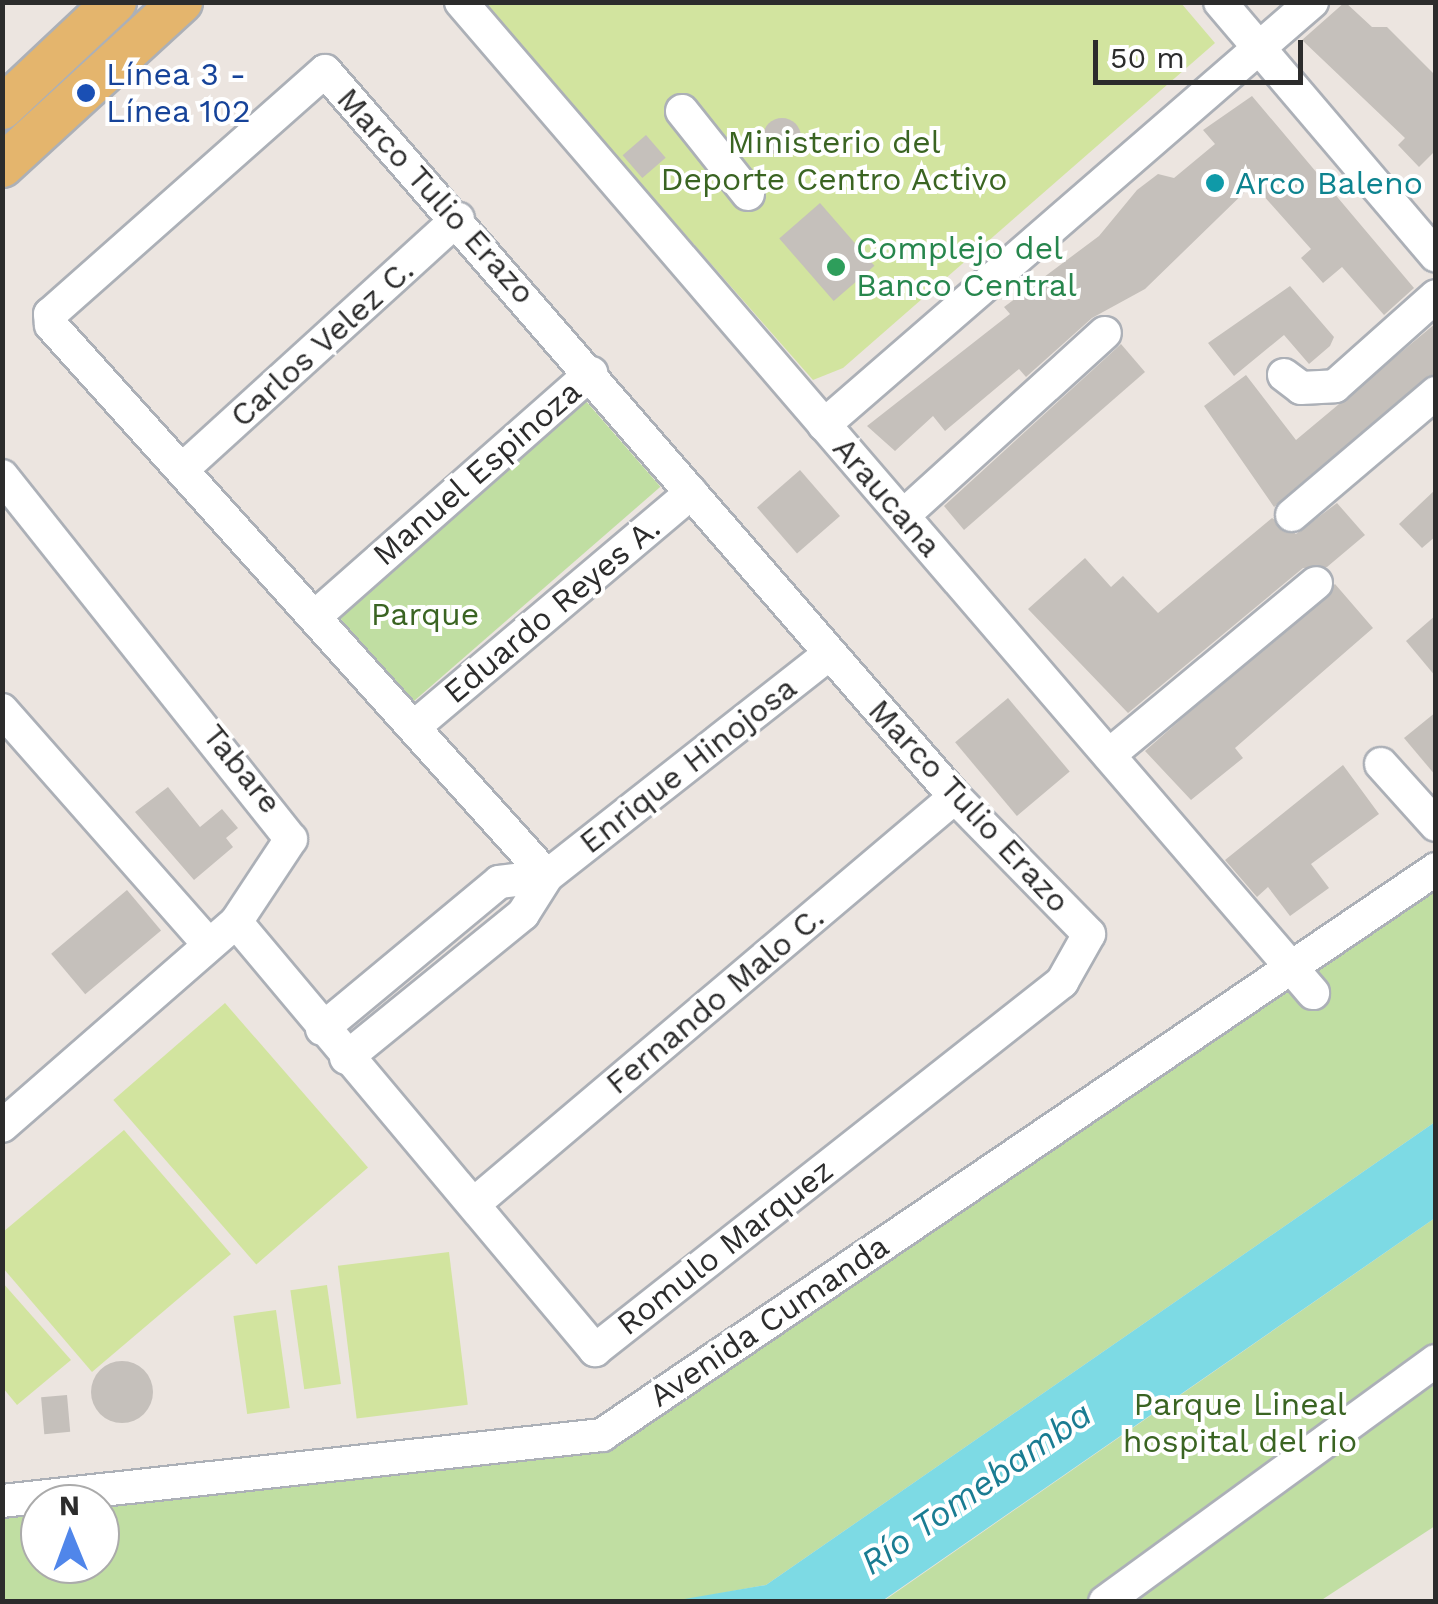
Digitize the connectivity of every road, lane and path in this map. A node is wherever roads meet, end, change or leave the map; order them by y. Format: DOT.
graph roads {
  1 [pos="115,2"];
  2 [pos="181,2"];
  3 [pos="461,2"];
  4 [pos="1220,2"];
  5 [pos="1312,2"];
  6 [pos="1259,48"];
  7 [pos="2,108"];
  8 [pos="682,111"];
  9 [pos="2,166"];
  10 [pos="748,194"];
  11 [pos="458,218"];
  12 [pos="1430,238"];
  13 [pos="1436,296"];
  14 [pos="1105,333"];
  15 [pos="591,373"];
  16 [pos="1284,375"];
  17 [pos="1436,393"];
  18 [pos="824,425"];
  19 [pos="185,467"];
  20 [pos="2,476"];
  21 [pos="691,494"];
  22 [pos="904,515"];
  23 [pos="1292,515"];
  24 [pos="1316,584"];
  25 [pos="318,612"];
  26 [pos="829,654"];
  27 [pos="2,710"];
  28 [pos="414,727"];
  29 [pos="1109,755"];
  30 [pos="1381,764"];
  31 [pos="956,797"];
  32 [pos="1436,825"];
  33 [pos="1436,870"];
  34 [pos="547,876"];
  35 [pos="236,922"];
  36 [pos="1089,934"];
  37 [pos="206,942"];
  38 [pos="1302,981"];
  39 [pos="322,1029"];
  40 [pos="346,1058"];
  41 [pos="6,1116"];
  42 [pos="474,1203"];
  43 [pos="1436,1362"];
  44 [pos="2,1500"];
  45 [pos="1105,1602"];
  1 -- 7 [label="main road"];
  2 -- 9 [label="main road"];
  3 -- 18 [label="street, Araucana"];
  4 -- 6 [label="street"];
  5 -- 6 [label="street"];
  6 -- 12 [label="street"];
  6 -- 18 [label="street"];
  8 -- 10 [label="street"];
  11 -- 15 [label="street, Marco Tulio Erazo"];
  11 -- 19 [label="street, Carlos Velez C."];
  11 -- 19 [label="street, Marco Tulio Erazo"];
  13 -- 16 [label="street"];
  14 -- 22 [label="street"];
  15 -- 21 [label="street, Marco Tulio Erazo"];
  15 -- 25 [label="street, Manuel Espinoza"];
  17 -- 23 [label="street"];
  18 -- 22 [label="street, Araucana"];
  19 -- 25 [label="street, Marco Tulio Erazo"];
  20 -- 35 [label="street, Tabare"];
  21 -- 26 [label="street, Marco Tulio Erazo"];
  21 -- 28 [label="street, Eduardo Reyes A."];
  22 -- 29 [label="street, Araucana"];
  24 -- 29 [label="street"];
  25 -- 28 [label="street, Marco Tulio Erazo"];
  26 -- 31 [label="street, Marco Tulio Erazo"];
  26 -- 34 [label="street, Enrique Hinojosa"];
  27 -- 37 [label="street"];
  28 -- 34 [label="street, Marco Tulio Erazo"];
  29 -- 38 [label="street, Araucana"];
  30 -- 32 [label="street"];
  31 -- 36 [label="street, Marco Tulio Erazo"];
  31 -- 42 [label="street, Fernando Malo C."];
  33 -- 38 [label="street, Avenida Cumanda"];
  34 -- 39 [label="street, Enrique Hinojosa"];
  34 -- 40 [label="street, Enrique Hinojosa"];
  35 -- 37 [label="street, Tabare"];
  35 -- 39 [label="street, Romulo Marquez"];
  36 -- 42 [label="street, Romulo Marquez"];
  37 -- 41 [label="street, Tabare"];
  38 -- 44 [label="street, Avenida Cumanda"];
  39 -- 40 [label="street, Romulo Marquez"];
  40 -- 42 [label="street, Romulo Marquez"];
  43 -- 45 [label="street"];
}
